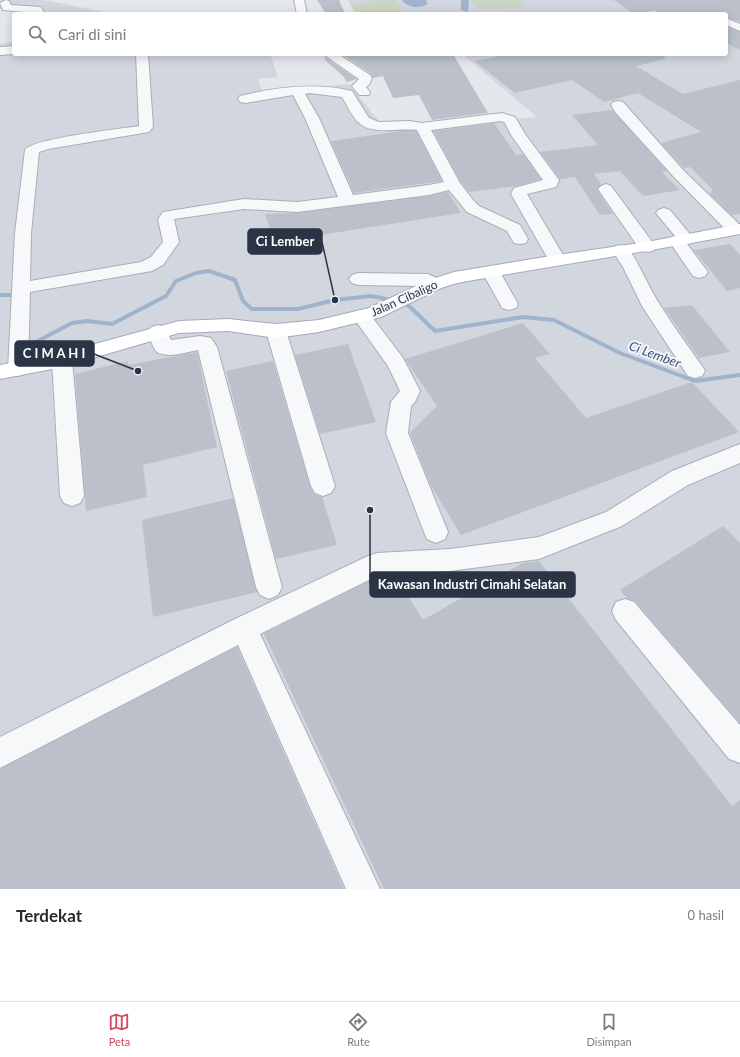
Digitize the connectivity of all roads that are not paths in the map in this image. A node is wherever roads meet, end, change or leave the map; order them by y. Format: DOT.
graph roads {
  1 [pos="299,0"];
  2 [pos="5,3"];
  3 [pos="40,12"];
  4 [pos="302,12"];
  5 [pos="728,16"];
  6 [pos="740,28"];
  7 [pos="12,50"];
  8 [pos="0,51"];
  9 [pos="142,56"];
  10 [pos="332,56"];
  11 [pos="298,92"];
  12 [pos="364,92"];
  13 [pos="245,100"];
  14 [pos="618,105"];
  15 [pos="422,127"];
  16 [pos="453,184"];
  17 [pos="606,189"];
  18 [pos="347,200"];
  19 [pos="664,213"];
  20 [pos="738,230"];
  21 [pos="520,239"];
  22 [pos="681,240"];
  23 [pos="647,247"];
  24 [pos="621,250"];
  25 [pos="557,260"];
  26 [pos="491,272"];
  27 [pos="699,272"];
  28 [pos="358,279"];
  29 [pos="435,284"];
  30 [pos="20,288"];
  31 [pos="509,304"];
  32 [pos="362,316"];
  33 [pos="276,331"];
  34 [pos="158,332"];
  35 [pos="62,360"];
  36 [pos="9,371"];
  37 [pos="696,371"];
  38 [pos="740,453"];
  39 [pos="323,486"];
  40 [pos="72,496"];
  41 [pos="436,532"];
  42 [pos="269,587"];
  43 [pos="624,611"];
  44 [pos="244,628"];
  45 [pos="740,748"];
  46 [pos="0,753"];
  47 [pos="363,889"];
  1 -- 4 [label="street"];
  2 -- 3 [label="street"];
  5 -- 6 [label="street"];
  7 -- 8 [label="street"];
  9 -- 30 [label="street"];
  10 -- 12 [label="street"];
  11 -- 13 [label="street"];
  11 -- 15 [label="street"];
  11 -- 18 [label="street"];
  14 -- 20 [label="street"];
  15 -- 16 [label="street"];
  15 -- 25 [label="street"];
  16 -- 18 [label="street"];
  16 -- 21 [label="street"];
  17 -- 23 [label="street"];
  18 -- 30 [label="street"];
  19 -- 22 [label="street"];
  20 -- 22 [label="main road, Jalan Cibaligo"];
  22 -- 23 [label="main road, Jalan Cibaligo"];
  22 -- 27 [label="street"];
  23 -- 24 [label="main road, Jalan Cibaligo"];
  24 -- 25 [label="main road, Jalan Cibaligo"];
  24 -- 37 [label="street"];
  25 -- 26 [label="main road, Jalan Cibaligo"];
  26 -- 29 [label="main road, Jalan Cibaligo"];
  26 -- 31 [label="street"];
  28 -- 29 [label="street"];
  29 -- 32 [label="main road, Jalan Cibaligo"];
  30 -- 36 [label="street"];
  32 -- 33 [label="main road, Jalan Cibaligo"];
  32 -- 41 [label="street"];
  33 -- 34 [label="main road, Jalan Cibaligo"];
  33 -- 39 [label="street"];
  34 -- 35 [label="main road, Jalan Cibaligo"];
  34 -- 42 [label="street"];
  35 -- 36 [label="main road, Jalan Cibaligo"];
  35 -- 40 [label="street"];
  38 -- 44 [label="street"];
  43 -- 45 [label="street"];
  44 -- 46 [label="street"];
  44 -- 47 [label="street"];
}
